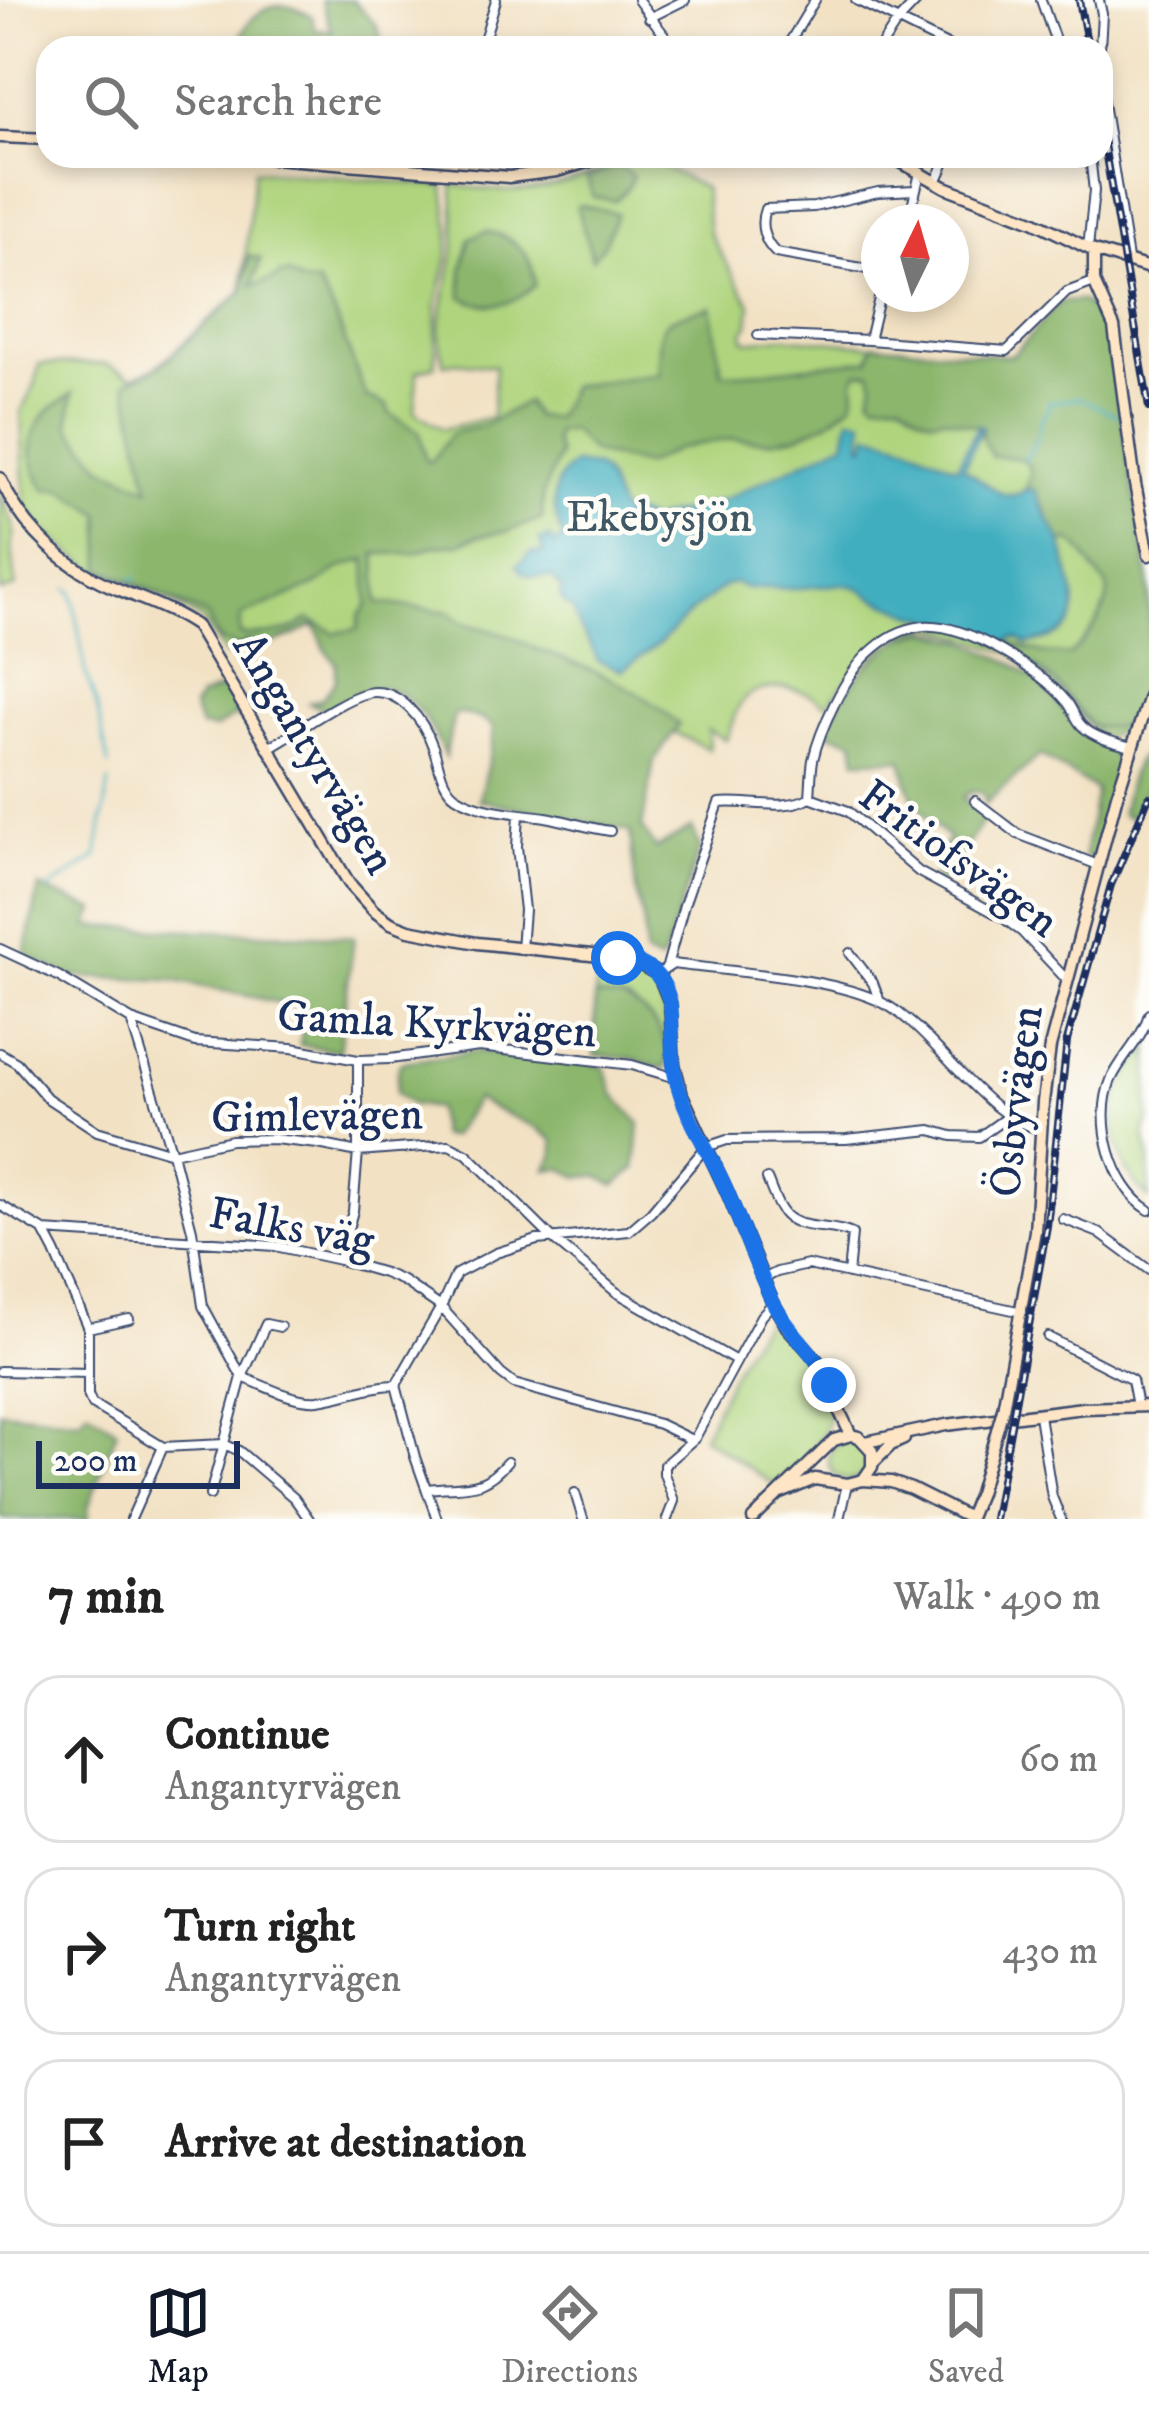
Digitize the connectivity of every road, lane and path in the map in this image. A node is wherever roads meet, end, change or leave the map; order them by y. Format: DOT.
graph roads {
  1 [pos="496,0"];
  2 [pos="638,0"];
  3 [pos="686,0"];
  4 [pos="815,0"];
  5 [pos="856,0"];
  6 [pos="918,0"];
  7 [pos="1042,0"];
  8 [pos="1099,0"];
  9 [pos="649,18"];
  10 [pos="896,22"];
  11 [pos="488,36"];
  12 [pos="664,36"];
  13 [pos="794,36"];
  14 [pos="887,36"];
  15 [pos="927,36"];
  16 [pos="1052,36"];
  17 [pos="1101,36"];
  18 [pos="0,137"];
  19 [pos="36,138"];
  20 [pos="1113,166"];
  21 [pos="397,168"];
  22 [pos="567,168"];
  23 [pos="911,168"];
  24 [pos="942,168"];
  25 [pos="1091,168"];
  26 [pos="920,173"];
  27 [pos="936,182"];
  28 [pos="914,190"];
  29 [pos="911,204"];
  30 [pos="1091,249"];
  31 [pos="1128,260"];
  32 [pos="861,268"];
  33 [pos="1149,268"];
  34 [pos="1094,282"];
  35 [pos="876,312"];
  36 [pos="758,335"];
  37 [pos="869,340"];
  38 [pos="0,478"];
  39 [pos="1149,554"];
  40 [pos="1149,696"];
  41 [pos="1149,740"];
  42 [pos="1134,742"];
  43 [pos="270,747"];
  44 [pos="810,797"];
  45 [pos="975,801"];
  46 [pos="519,814"];
  47 [pos="610,831"];
  48 [pos="1099,866"];
  49 [pos="0,949"];
  50 [pos="521,949"];
  51 [pos="850,953"];
  52 [pos="662,971"];
  53 [pos="1066,979"];
  54 [pos="880,1001"];
  55 [pos="1149,1014"];
  56 [pos="130,1020"];
  57 [pos="0,1053"];
  58 [pos="358,1060"];
  59 [pos="676,1078"];
  60 [pos="1010,1115"];
  61 [pos="1042,1129"];
  62 [pos="706,1148"];
  63 [pos="358,1152"];
  64 [pos="172,1154"];
  65 [pos="767,1179"];
  66 [pos="0,1205"];
  67 [pos="1149,1210"];
  68 [pos="1063,1219"];
  69 [pos="44,1231"];
  70 [pos="194,1240"];
  71 [pos="554,1240"];
  72 [pos="340,1259"];
  73 [pos="1149,1270"];
  74 [pos="848,1274"];
  75 [pos="763,1279"];
  76 [pos="773,1303"];
  77 [pos="441,1307"];
  78 [pos="1022,1312"];
  79 [pos="129,1319"];
  80 [pos="280,1327"];
  81 [pos="88,1328"];
  82 [pos="1048,1336"];
  83 [pos="736,1361"];
  84 [pos="0,1371"];
  85 [pos="88,1373"];
  86 [pos="242,1377"];
  87 [pos="396,1385"];
  88 [pos="832,1398"];
  89 [pos="1143,1406"];
  90 [pos="1039,1414"];
  91 [pos="917,1431"];
  92 [pos="851,1435"];
  93 [pos="692,1440"];
  94 [pos="866,1442"];
  95 [pos="224,1444"];
  96 [pos="831,1444"];
  97 [pos="163,1447"];
  98 [pos="507,1462"];
  99 [pos="873,1463"];
  100 [pos="863,1480"];
  101 [pos="891,1482"];
  102 [pos="843,1483"];
  103 [pos="427,1489"];
  104 [pos="781,1492"];
  105 [pos="575,1493"];
  106 [pos="210,1495"];
  107 [pos="969,1518"];
  108 [pos="131,1519"];
  109 [pos="309,1519"];
  110 [pos="437,1519"];
  111 [pos="584,1519"];
  112 [pos="667,1519"];
  113 [pos="753,1519"];
  114 [pos="839,1519"];
  115 [pos="1060,1519"];
  1 -- 11 [label="street"];
  2 -- 9 [label="street"];
  3 -- 9 [label="street"];
  4 -- 13 [label="street"];
  5 -- 10 [label="street"];
  6 -- 10 [label="street"];
  7 -- 16 [label="street"];
  8 -- 17 [label="street"];
  9 -- 12 [label="street"];
  10 -- 14 [label="street"];
  10 -- 15 [label="street"];
  18 -- 19 [label="street"];
  20 -- 31 [label="street"];
  21 -- 22 [label="street"];
  23 -- 26 [label="street"];
  24 -- 27 [label="street"];
  25 -- 30 [label="street"];
  26 -- 27 [label="street"];
  26 -- 28 [label="street"];
  27 -- 30 [label="street"];
  28 -- 29 [label="street"];
  28 -- 32 [label="street"];
  30 -- 31 [label="street"];
  30 -- 34 [label="street"];
  31 -- 33 [label="street"];
  34 -- 37 [label="street"];
  34 -- 39 [label="street"];
  35 -- 37 [label="street"];
  36 -- 37 [label="street"];
  38 -- 43 [label="street, Angantyrvägen"];
  40 -- 42 [label="street, Ösbyvägen"];
  41 -- 42 [label="street"];
  42 -- 44 [label="street"];
  42 -- 48 [label="street, Ösbyvägen"];
  43 -- 46 [label="street"];
  43 -- 50 [label="street, Angantyrvägen"];
  44 -- 52 [label="street"];
  44 -- 53 [label="street, Fritiofsvägen"];
  45 -- 48 [label="street"];
  46 -- 47 [label="street"];
  46 -- 50 [label="street"];
  48 -- 53 [label="street, Ösbyvägen"];
  49 -- 56 [label="street, Gamla Kyrkvägen"];
  50 -- 52 [label="street, Angantyrvägen"];
  51 -- 54 [label="street"];
  52 -- 54 [label="street"];
  52 -- 59 [label="street"];
  53 -- 61 [label="street, Ösbyvägen"];
  54 -- 60 [label="street"];
  55 -- 67 [label="street"];
  56 -- 58 [label="street, Gamla Kyrkvägen"];
  56 -- 64 [label="street"];
  57 -- 64 [label="street, Gimlevägen"];
  58 -- 59 [label="street, Gamla Kyrkvägen"];
  58 -- 63 [label="street"];
  59 -- 62 [label="street"];
  60 -- 61 [label="street"];
  60 -- 62 [label="street"];
  61 -- 78 [label="street, Ösbyvägen"];
  62 -- 71 [label="street"];
  62 -- 75 [label="street"];
  63 -- 64 [label="street, Gimlevägen"];
  63 -- 71 [label="street, Gimlevägen"];
  63 -- 72 [label="street"];
  64 -- 70 [label="street"];
  65 -- 74 [label="street"];
  66 -- 69 [label="street"];
  68 -- 73 [label="street"];
  69 -- 70 [label="street, Falks väg"];
  69 -- 81 [label="street"];
  70 -- 72 [label="street, Falks väg"];
  70 -- 86 [label="street"];
  71 -- 77 [label="street"];
  71 -- 83 [label="street, Gimlevägen"];
  72 -- 77 [label="street, Falks väg"];
  74 -- 75 [label="street"];
  74 -- 78 [label="street"];
  75 -- 76 [label="street"];
  76 -- 83 [label="street"];
  76 -- 88 [label="street"];
  77 -- 87 [label="street"];
  77 -- 93 [label="street, Falks väg"];
  78 -- 107 [label="street, Ösbyvägen, bridge"];
  79 -- 81 [label="street"];
  80 -- 86 [label="street"];
  81 -- 85 [label="street"];
  82 -- 89 [label="street"];
  83 -- 93 [label="street"];
  84 -- 85 [label="street"];
  85 -- 97 [label="street"];
  86 -- 87 [label="street"];
  86 -- 95 [label="street"];
  87 -- 103 [label="street"];
  88 -- 92 [label="street"];
  88 -- 96 [label="street"];
  89 -- 90 [label="street"];
  90 -- 91 [label="street"];
  90 -- 115 [label="street"];
  91 -- 94 [label="street"];
  91 -- 99 [label="street"];
  92 -- 94 [label="street"];
  92 -- 96 [label="street"];
  93 -- 112 [label="street"];
  94 -- 99 [label="street"];
  95 -- 97 [label="street"];
  95 -- 106 [label="street"];
  95 -- 109 [label="street"];
  96 -- 102 [label="street"];
  96 -- 104 [label="street"];
  97 -- 108 [label="street"];
  98 -- 103 [label="street"];
  99 -- 100 [label="street"];
  99 -- 101 [label="street"];
  100 -- 101 [label="street"];
  100 -- 102 [label="street"];
  101 -- 107 [label="street"];
  102 -- 104 [label="street"];
  102 -- 114 [label="street"];
  103 -- 110 [label="street"];
  104 -- 113 [label="street"];
  105 -- 111 [label="street"];
}
